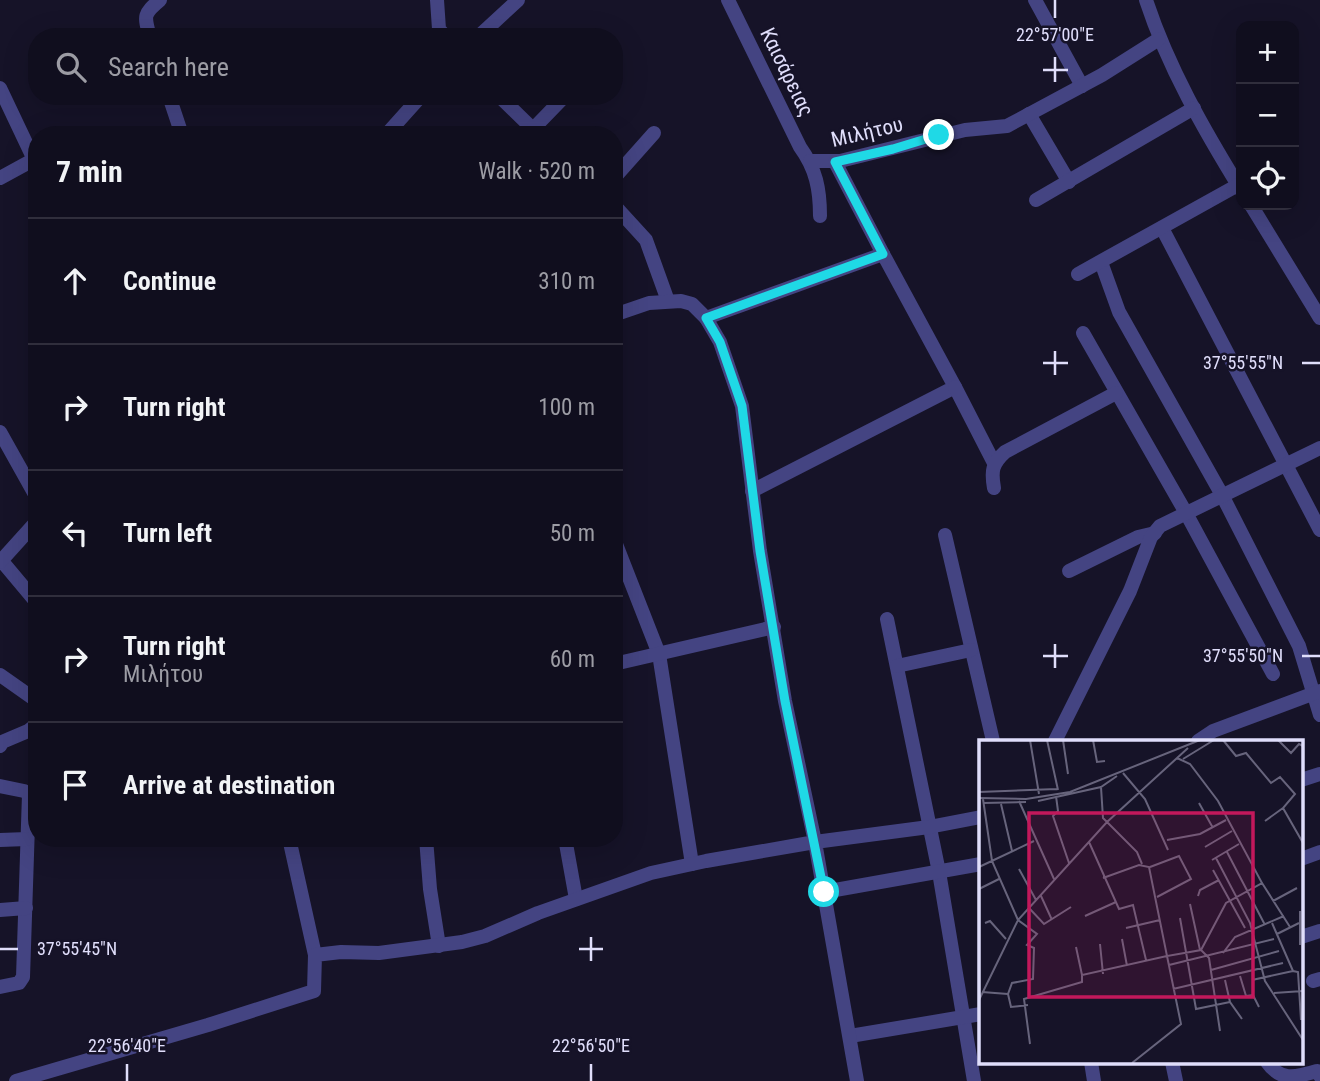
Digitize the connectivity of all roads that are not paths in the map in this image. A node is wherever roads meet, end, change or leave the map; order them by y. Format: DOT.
graph roads {
  1 [pos="160,0"];
  2 [pos="437,0"];
  3 [pos="519,0"];
  4 [pos="728,0"];
  5 [pos="1035,0"];
  6 [pos="1146,0"];
  7 [pos="148,28"];
  8 [pos="439,28"];
  9 [pos="488,28"];
  10 [pos="1159,39"];
  11 [pos="1082,86"];
  12 [pos="0,88"];
  13 [pos="172,105"];
  14 [pos="413,105"];
  15 [pos="508,105"];
  16 [pos="558,105"];
  17 [pos="1194,108"];
  18 [pos="1029,114"];
  19 [pos="179,126"];
  20 [pos="394,126"];
  21 [pos="530,126"];
  22 [pos="541,126"];
  23 [pos="654,133"];
  24 [pos="28,148"];
  25 [pos="810,161"];
  26 [pos="835,162"];
  27 [pos="28,166"];
  28 [pos="623,168"];
  29 [pos="0,178"];
  30 [pos="1236,180"];
  31 [pos="1069,182"];
  32 [pos="1236,189"];
  33 [pos="1036,200"];
  34 [pos="1254,210"];
  35 [pos="623,215"];
  36 [pos="820,216"];
  37 [pos="1163,228"];
  38 [pos="883,254"];
  39 [pos="1101,262"];
  40 [pos="1078,274"];
  41 [pos="668,301"];
  42 [pos="623,312"];
  43 [pos="706,318"];
  44 [pos="1320,318"];
  45 [pos="1083,333"];
  46 [pos="955,387"];
  47 [pos="1116,393"];
  48 [pos="0,432"];
  49 [pos="1320,448"];
  50 [pos="994,463"];
  51 [pos="1285,465"];
  52 [pos="28,483"];
  53 [pos="994,488"];
  54 [pos="752,491"];
  55 [pos="1222,495"];
  56 [pos="1186,513"];
  57 [pos="1320,530"];
  58 [pos="28,531"];
  59 [pos="1155,533"];
  60 [pos="945,535"];
  61 [pos="1,561"];
  62 [pos="623,562"];
  63 [pos="1069,571"];
  64 [pos="28,592"];
  65 [pos="887,619"];
  66 [pos="774,627"];
  67 [pos="971,649"];
  68 [pos="659,654"];
  69 [pos="623,662"];
  70 [pos="897,666"];
  71 [pos="1273,674"];
  72 [pos="0,675"];
  73 [pos="1317,692"];
  74 [pos="28,695"];
  75 [pos="1320,715"];
  76 [pos="28,731"];
  77 [pos="993,740"];
  78 [pos="1056,740"];
  79 [pos="1200,740"];
  80 [pos="0,747"];
  81 [pos="1320,774"];
  82 [pos="1302,779"];
  83 [pos="0,786"];
  84 [pos="28,793"];
  85 [pos="28,816"];
  86 [pos="979,817"];
  87 [pos="929,827"];
  88 [pos="0,839"];
  89 [pos="27,839"];
  90 [pos="815,842"];
  91 [pos="291,847"];
  92 [pos="427,847"];
  93 [pos="567,847"];
  94 [pos="1320,852"];
  95 [pos="1302,859"];
  96 [pos="692,864"];
  97 [pos="979,864"];
  98 [pos="939,872"];
  99 [pos="824,892"];
  100 [pos="576,900"];
  101 [pos="26,908"];
  102 [pos="0,910"];
  103 [pos="1320,931"];
  104 [pos="1302,937"];
  105 [pos="439,946"];
  106 [pos="314,954"];
  107 [pos="0,987"];
  108 [pos="979,1014"];
  109 [pos="964,1017"];
  110 [pos="850,1036"];
  111 [pos="1268,1064"];
  112 [pos="1320,1076"];
  113 [pos="16,1081"];
  114 [pos="857,1081"];
  115 [pos="974,1081"];
  1 -- 7 [label="street"];
  2 -- 8 [label="street"];
  3 -- 9 [label="street"];
  4 -- 25 [label="street, Καισάρειας"];
  5 -- 11 [label="street"];
  6 -- 10 [label="street"];
  10 -- 11 [label="street, Μιλήτου"];
  10 -- 17 [label="street"];
  11 -- 18 [label="street, Μιλήτου"];
  12 -- 24 [label="street"];
  13 -- 19 [label="street"];
  14 -- 20 [label="street"];
  15 -- 21 [label="street"];
  16 -- 22 [label="street"];
  17 -- 30 [label="street"];
  17 -- 31 [label="street"];
  18 -- 26 [label="street, Μιλήτου"];
  18 -- 31 [label="street"];
  23 -- 28 [label="street"];
  25 -- 26 [label="street, Μιλήτου"];
  25 -- 36 [label="street, Καισάρειας"];
  26 -- 38 [label="street"];
  27 -- 29 [label="street"];
  31 -- 33 [label="street"];
  32 -- 37 [label="street"];
  34 -- 44 [label="street"];
  35 -- 41 [label="street"];
  37 -- 39 [label="street"];
  37 -- 51 [label="street"];
  38 -- 43 [label="street"];
  38 -- 46 [label="street"];
  39 -- 40 [label="street"];
  39 -- 55 [label="street"];
  41 -- 42 [label="street"];
  41 -- 43 [label="street"];
  43 -- 54 [label="street"];
  45 -- 47 [label="street"];
  46 -- 50 [label="street"];
  46 -- 54 [label="street"];
  47 -- 50 [label="street"];
  47 -- 56 [label="street"];
  48 -- 52 [label="street"];
  49 -- 51 [label="street"];
  50 -- 53 [label="street"];
  51 -- 55 [label="street"];
  51 -- 57 [label="street"];
  54 -- 66 [label="street"];
  55 -- 56 [label="street"];
  55 -- 73 [label="street"];
  56 -- 59 [label="street"];
  56 -- 71 [label="street"];
  58 -- 61 [label="street"];
  59 -- 63 [label="street"];
  59 -- 78 [label="street"];
  60 -- 67 [label="street"];
  61 -- 64 [label="street"];
  62 -- 68 [label="street"];
  65 -- 70 [label="street"];
  66 -- 68 [label="street"];
  66 -- 90 [label="street"];
  67 -- 70 [label="street"];
  67 -- 77 [label="street"];
  68 -- 69 [label="street"];
  68 -- 96 [label="street"];
  70 -- 87 [label="street"];
  72 -- 74 [label="street"];
  73 -- 75 [label="street"];
  73 -- 79 [label="street"];
  76 -- 80 [label="street"];
  81 -- 82 [label="street"];
  83 -- 84 [label="street"];
  85 -- 89 [label="street"];
  86 -- 87 [label="street"];
  87 -- 90 [label="street"];
  87 -- 98 [label="street"];
  88 -- 89 [label="street"];
  89 -- 101 [label="street"];
  90 -- 96 [label="street"];
  90 -- 99 [label="street"];
  91 -- 106 [label="street"];
  92 -- 105 [label="street"];
  93 -- 100 [label="street"];
  94 -- 95 [label="street"];
  96 -- 100 [label="street"];
  97 -- 98 [label="street"];
  98 -- 99 [label="street"];
  98 -- 109 [label="street"];
  99 -- 110 [label="street"];
  100 -- 105 [label="street"];
  101 -- 102 [label="street"];
  101 -- 107 [label="street"];
  103 -- 104 [label="street"];
  105 -- 106 [label="street"];
  106 -- 113 [label="street"];
  108 -- 109 [label="street"];
  109 -- 110 [label="street"];
  109 -- 115 [label="street"];
  110 -- 114 [label="street"];
  111 -- 112 [label="street"];
}
